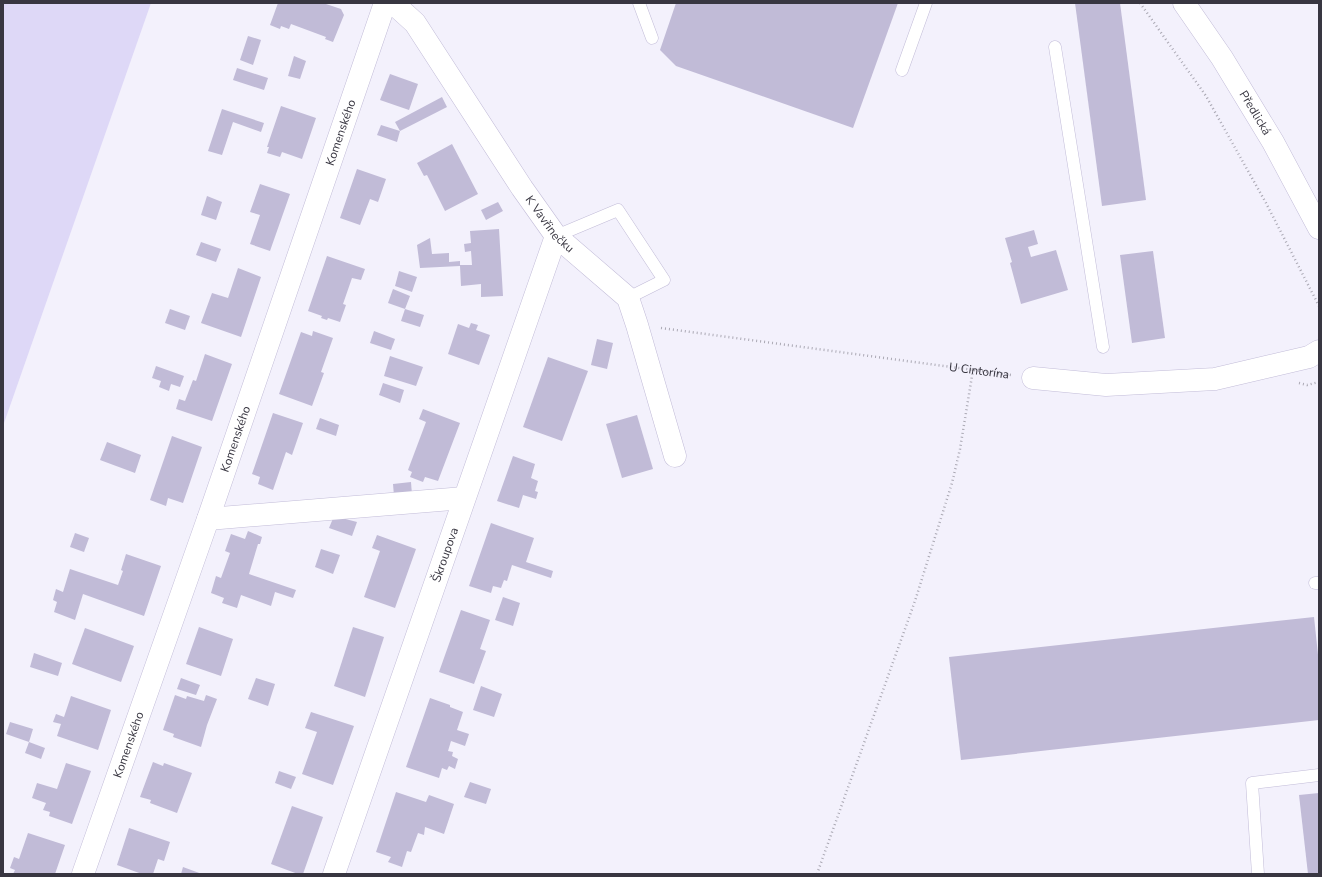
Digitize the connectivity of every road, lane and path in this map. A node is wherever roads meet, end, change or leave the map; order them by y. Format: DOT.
graph roads {
  1 [pos="385,3"];
  2 [pos="393,3"];
  3 [pos="639,3"];
  4 [pos="926,3"];
  5 [pos="1140,3"];
  6 [pos="1184,3"];
  7 [pos="652,38"];
  8 [pos="1055,47"];
  9 [pos="902,70"];
  10 [pos="1319,228"];
  11 [pos="556,236"];
  12 [pos="628,298"];
  13 [pos="1319,306"];
  14 [pos="637,325"];
  15 [pos="1103,347"];
  16 [pos="1319,352"];
  17 [pos="973,370"];
  18 [pos="1033,378"];
  19 [pos="675,456"];
  20 [pos="464,498"];
  21 [pos="208,519"];
  22 [pos="1319,775"];
  23 [pos="83,874"];
  24 [pos="334,874"];
  25 [pos="817,874"];
  26 [pos="1258,874"];
  1 -- 21 [label="street, Komenského"];
  2 -- 11 [label="street, K Vavřinečku"];
  3 -- 7 [label="lane"];
  4 -- 9 [label="lane"];
  5 -- 13 [label="path"];
  6 -- 10 [label="street, Předlická"];
  8 -- 15 [label="lane"];
  11 -- 12 [label="street, K Vavřinečku"];
  11 -- 12 [label="lane"];
  11 -- 20 [label="street, Škroupova"];
  12 -- 14 [label="street"];
  14 -- 17 [label="path, U Cintorína"];
  14 -- 19 [label="street"];
  16 -- 18 [label="street"];
  17 -- 18 [label="path, U Cintorína"];
  17 -- 25 [label="path"];
  20 -- 21 [label="street"];
  20 -- 24 [label="street, Škroupova"];
  21 -- 23 [label="street, Komenského"];
  22 -- 26 [label="lane"];
}
